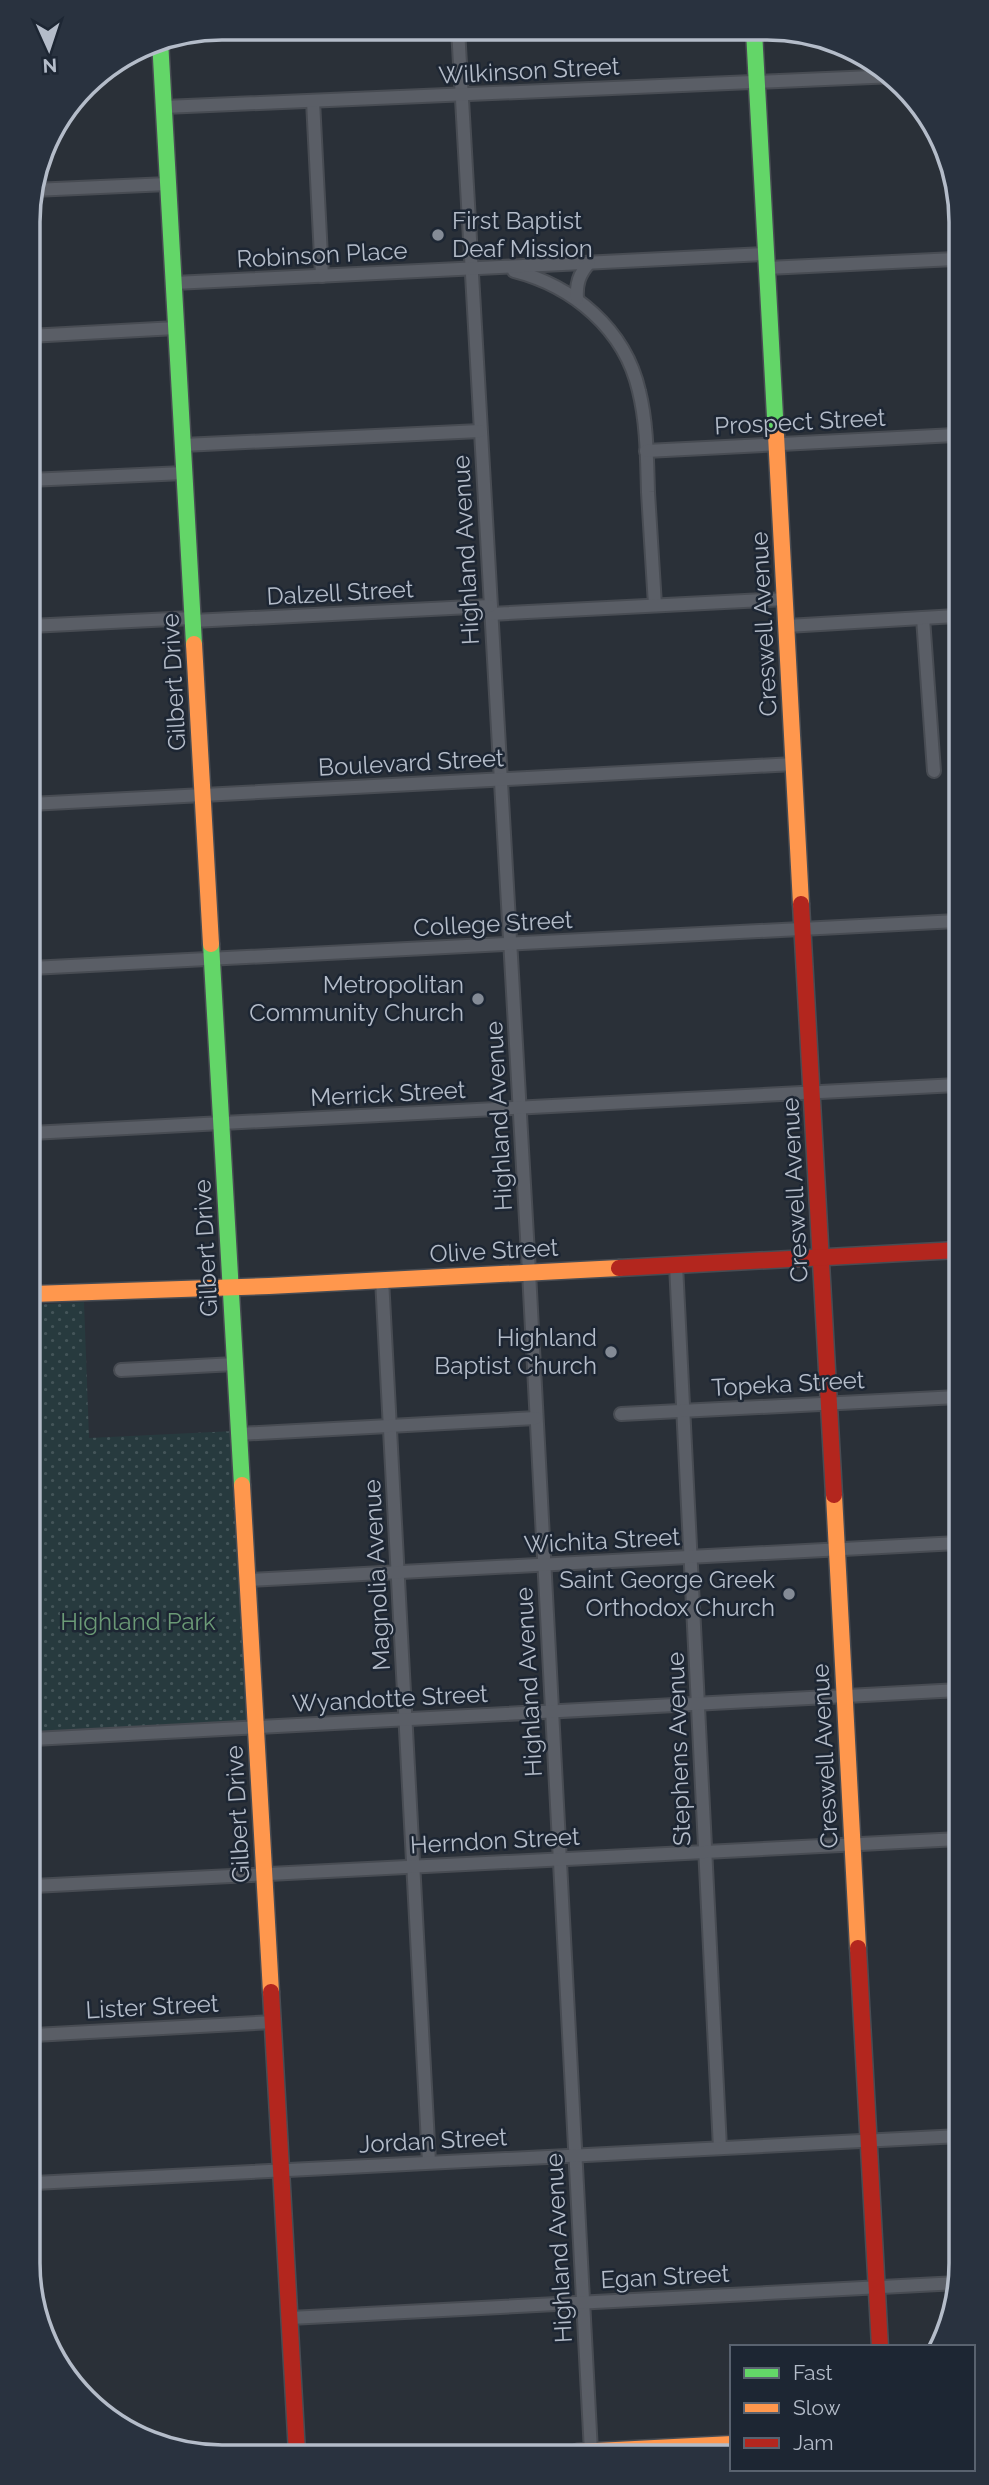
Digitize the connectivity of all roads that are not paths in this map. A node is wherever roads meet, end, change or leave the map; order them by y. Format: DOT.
graph roads {
  1 [pos="458,40"];
  2 [pos="755,40"];
  3 [pos="161,51"];
  4 [pos="876,77"];
  5 [pos="757,83"];
  6 [pos="461,96"];
  7 [pos="313,101"];
  8 [pos="164,107"];
  9 [pos="168,184"];
  10 [pos="43,190"];
  11 [pos="949,259"];
  12 [pos="767,261"];
  13 [pos="589,263"];
  14 [pos="502,268"];
  15 [pos="471,269"];
  16 [pos="322,276"];
  17 [pos="174,283"];
  18 [pos="577,299"];
  19 [pos="176,328"];
  20 [pos="41,334"];
  21 [pos="480,431"];
  22 [pos="949,435"];
  23 [pos="776,444"];
  24 [pos="183,445"];
  25 [pos="646,451"];
  26 [pos="184,473"];
  27 [pos="41,480"];
  28 [pos="785,599"];
  29 [pos="655,606"];
  30 [pos="490,610"];
  31 [pos="949,616"];
  32 [pos="923,618"];
  33 [pos="193,620"];
  34 [pos="41,626"];
  35 [pos="787,626"];
  36 [pos="794,764"];
  37 [pos="934,771"];
  38 [pos="500,780"];
  39 [pos="203,795"];
  40 [pos="41,803"];
  41 [pos="949,920"];
  42 [pos="803,929"];
  43 [pos="509,944"];
  44 [pos="212,960"];
  45 [pos="41,968"];
  46 [pos="949,1085"];
  47 [pos="812,1093"];
  48 [pos="519,1108"];
  49 [pos="222,1124"];
  50 [pos="41,1133"];
  51 [pos="948,1250"];
  52 [pos="821,1257"];
  53 [pos="676,1265"];
  54 [pos="528,1272"];
  55 [pos="382,1279"];
  56 [pos="231,1286"];
  57 [pos="40,1294"];
  58 [pos="235,1364"];
  59 [pos="121,1370"];
  60 [pos="948,1398"];
  61 [pos="830,1404"];
  62 [pos="683,1410"];
  63 [pos="621,1414"];
  64 [pos="536,1418"];
  65 [pos="389,1426"];
  66 [pos="239,1434"];
  67 [pos="948,1543"];
  68 [pos="837,1549"];
  69 [pos="691,1557"];
  70 [pos="544,1565"];
  71 [pos="398,1573"];
  72 [pos="248,1580"];
  73 [pos="948,1691"];
  74 [pos="845,1696"];
  75 [pos="698,1704"];
  76 [pos="552,1712"];
  77 [pos="405,1720"];
  78 [pos="256,1728"];
  79 [pos="40,1739"];
  80 [pos="948,1840"];
  81 [pos="853,1844"];
  82 [pos="704,1851"];
  83 [pos="559,1858"];
  84 [pos="413,1866"];
  85 [pos="264,1874"];
  86 [pos="40,1886"];
  87 [pos="273,2022"];
  88 [pos="40,2035"];
  89 [pos="948,2137"];
  90 [pos="869,2140"];
  91 [pos="720,2148"];
  92 [pos="575,2155"];
  93 [pos="429,2162"];
  94 [pos="282,2170"];
  95 [pos="40,2183"];
  96 [pos="947,2284"];
  97 [pos="877,2287"];
  98 [pos="583,2302"];
  99 [pos="290,2318"];
  100 [pos="880,2345"];
  101 [pos="730,2444"];
  102 [pos="297,2445"];
  103 [pos="592,2445"];
  104 [pos="712,2445"];
  1 -- 6 [label="street, Highland Avenue"];
  2 -- 5 [label="street, Creswell Avenue"];
  3 -- 8 [label="street, Gilbert Drive"];
  4 -- 5 [label="street, Wilkinson Street"];
  5 -- 6 [label="street, Wilkinson Street"];
  5 -- 12 [label="street, Creswell Avenue"];
  6 -- 7 [label="street, Wilkinson Street"];
  6 -- 15 [label="street, Highland Avenue"];
  7 -- 8 [label="street, Wilkinson Street"];
  7 -- 16 [label="street"];
  8 -- 9 [label="street, Gilbert Drive"];
  9 -- 10 [label="street"];
  9 -- 17 [label="street, Gilbert Drive"];
  11 -- 12 [label="street, Robinson Place"];
  12 -- 13 [label="street, Robinson Place"];
  12 -- 23 [label="street, Creswell Avenue"];
  13 -- 14 [label="street, Robinson Place"];
  13 -- 18 [label="street"];
  14 -- 15 [label="street, Robinson Place"];
  14 -- 18 [label="street"];
  15 -- 16 [label="street, Robinson Place"];
  15 -- 21 [label="street, Highland Avenue"];
  16 -- 17 [label="street, Robinson Place"];
  17 -- 19 [label="street, Gilbert Drive"];
  18 -- 25 [label="street"];
  19 -- 20 [label="street"];
  19 -- 24 [label="street, Gilbert Drive"];
  21 -- 24 [label="street"];
  21 -- 30 [label="street, Highland Avenue"];
  22 -- 23 [label="street, Prospect Street"];
  23 -- 25 [label="street, Prospect Street"];
  23 -- 28 [label="street, Creswell Avenue"];
  24 -- 26 [label="street, Gilbert Drive"];
  25 -- 29 [label="street"];
  26 -- 27 [label="street"];
  26 -- 33 [label="street, Gilbert Drive"];
  28 -- 29 [label="street, Dalzell Street"];
  28 -- 35 [label="street, Creswell Avenue"];
  29 -- 30 [label="street, Dalzell Street"];
  30 -- 33 [label="street, Dalzell Street"];
  30 -- 38 [label="street, Highland Avenue"];
  31 -- 32 [label="street"];
  32 -- 35 [label="street"];
  32 -- 37 [label="street"];
  33 -- 34 [label="street, Dalzell Street"];
  33 -- 39 [label="street, Gilbert Drive"];
  35 -- 36 [label="street, Creswell Avenue"];
  36 -- 38 [label="street, Boulevard Street"];
  36 -- 42 [label="street, Creswell Avenue"];
  38 -- 39 [label="street, Boulevard Street"];
  38 -- 43 [label="street, Highland Avenue"];
  39 -- 40 [label="street, Boulevard Street"];
  39 -- 44 [label="street, Gilbert Drive"];
  41 -- 42 [label="street, College Street"];
  42 -- 43 [label="street, College Street"];
  42 -- 47 [label="street, Creswell Avenue"];
  43 -- 44 [label="street, College Street"];
  43 -- 48 [label="street, Highland Avenue"];
  44 -- 45 [label="street, College Street"];
  44 -- 49 [label="street, Gilbert Drive"];
  46 -- 47 [label="street, Merrick Street"];
  47 -- 48 [label="street, Merrick Street"];
  47 -- 52 [label="street, Creswell Avenue"];
  48 -- 49 [label="street, Merrick Street"];
  48 -- 54 [label="street, Highland Avenue"];
  49 -- 50 [label="street, Merrick Street"];
  49 -- 56 [label="street, Gilbert Drive"];
  51 -- 52 [label="street, Olive Street"];
  52 -- 53 [label="street, Olive Street"];
  52 -- 61 [label="street, Creswell Avenue"];
  53 -- 54 [label="street, Olive Street"];
  53 -- 62 [label="street, Stephens Avenue"];
  54 -- 55 [label="street, Olive Street"];
  54 -- 64 [label="street, Highland Avenue"];
  55 -- 56 [label="street, Olive Street"];
  55 -- 65 [label="street, Magnolia Avenue"];
  56 -- 57 [label="street, Olive Street"];
  56 -- 58 [label="street, Gilbert Drive"];
  58 -- 59 [label="street"];
  58 -- 66 [label="street, Gilbert Drive"];
  60 -- 61 [label="street, Topeka Street"];
  61 -- 62 [label="street, Topeka Street"];
  61 -- 68 [label="street, Creswell Avenue"];
  62 -- 63 [label="street, Topeka Street"];
  62 -- 69 [label="street, Stephens Avenue"];
  64 -- 65 [label="street"];
  64 -- 70 [label="street, Highland Avenue"];
  65 -- 66 [label="street"];
  65 -- 71 [label="street, Magnolia Avenue"];
  66 -- 72 [label="street, Gilbert Drive"];
  67 -- 68 [label="street, Wichita Street"];
  68 -- 69 [label="street, Wichita Street"];
  68 -- 74 [label="street, Creswell Avenue"];
  69 -- 70 [label="street, Wichita Street"];
  69 -- 75 [label="street, Stephens Avenue"];
  70 -- 71 [label="street, Wichita Street"];
  70 -- 76 [label="street, Highland Avenue"];
  71 -- 72 [label="street, Wichita Street"];
  71 -- 77 [label="street, Magnolia Avenue"];
  72 -- 78 [label="street, Gilbert Drive"];
  73 -- 74 [label="street, Wyandotte Street"];
  74 -- 75 [label="street, Wyandotte Street"];
  74 -- 81 [label="street, Creswell Avenue"];
  75 -- 76 [label="street, Wyandotte Street"];
  75 -- 82 [label="street, Stephens Avenue"];
  76 -- 77 [label="street, Wyandotte Street"];
  76 -- 83 [label="street, Highland Avenue"];
  77 -- 78 [label="street, Wyandotte Street"];
  77 -- 84 [label="street, Magnolia Avenue"];
  78 -- 79 [label="street, Wyandotte Street"];
  78 -- 85 [label="street, Gilbert Drive"];
  80 -- 81 [label="street, Herndon Street"];
  81 -- 82 [label="street, Herndon Street"];
  81 -- 90 [label="street, Creswell Avenue"];
  82 -- 83 [label="street, Herndon Street"];
  82 -- 91 [label="street, Stephens Avenue"];
  83 -- 84 [label="street, Herndon Street"];
  83 -- 92 [label="street, Highland Avenue"];
  84 -- 85 [label="street, Herndon Street"];
  84 -- 93 [label="street, Magnolia Avenue"];
  85 -- 86 [label="street, Herndon Street"];
  85 -- 87 [label="street, Gilbert Drive"];
  87 -- 88 [label="street, Lister Street"];
  87 -- 94 [label="street, Gilbert Drive"];
  89 -- 90 [label="street, Jordan Street"];
  90 -- 91 [label="street, Jordan Street"];
  90 -- 97 [label="street, Creswell Avenue"];
  91 -- 92 [label="street, Jordan Street"];
  92 -- 93 [label="street, Jordan Street"];
  92 -- 98 [label="street, Highland Avenue"];
  93 -- 94 [label="street, Jordan Street"];
  94 -- 95 [label="street, Jordan Street"];
  94 -- 99 [label="street, Gilbert Drive"];
  96 -- 97 [label="street, Egan Street"];
  97 -- 98 [label="street, Egan Street"];
  97 -- 100 [label="street, Creswell Avenue"];
  98 -- 99 [label="street, Egan Street"];
  98 -- 103 [label="street, Highland Avenue"];
  99 -- 102 [label="street, Gilbert Drive"];
  101 -- 104 [label="street"];
}
